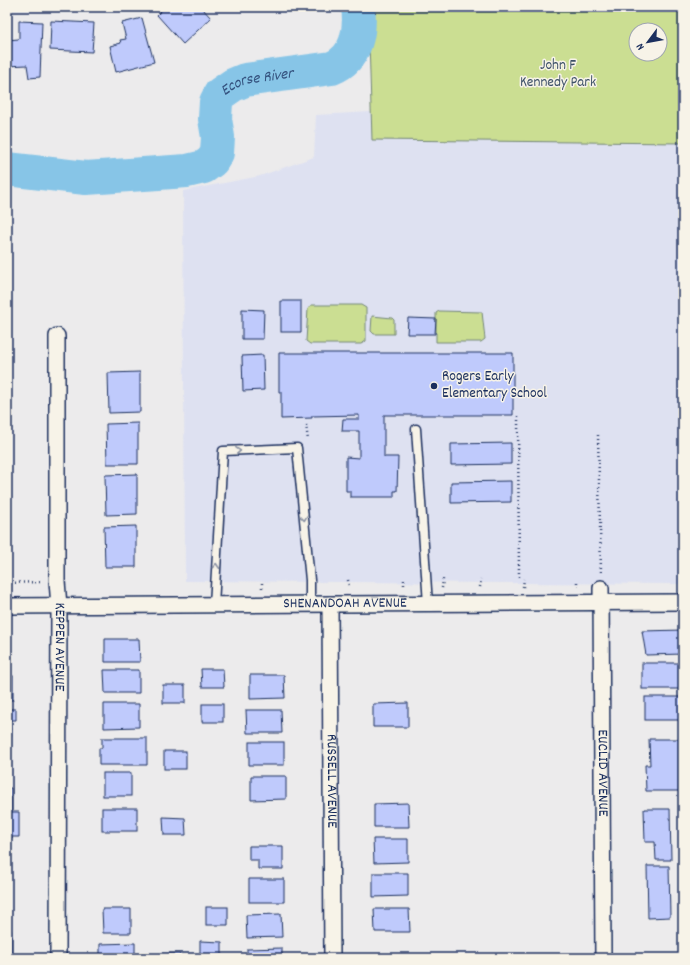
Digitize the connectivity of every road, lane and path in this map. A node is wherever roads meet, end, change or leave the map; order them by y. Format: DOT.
graph roads {
  1 [pos="57,336"];
  2 [pos="518,416"];
  3 [pos="416,429"];
  4 [pos="598,435"];
  5 [pos="442,579"];
  6 [pos="481,579"];
  7 [pos="519,579"];
  8 [pos="524,579"];
  9 [pos="577,579"];
  10 [pos="262,580"];
  11 [pos="348,580"];
  12 [pos="404,580"];
  13 [pos="44,582"];
  14 [pos="7,583"];
  15 [pos="601,583"];
  16 [pos="349,587"];
  17 [pos="577,587"];
  18 [pos="404,588"];
  19 [pos="480,588"];
  20 [pos="523,588"];
  21 [pos="442,589"];
  22 [pos="262,591"];
  23 [pos="683,602"];
  24 [pos="310,604"];
  25 [pos="330,604"];
  26 [pos="428,604"];
  27 [pos="601,604"];
  28 [pos="214,605"];
  29 [pos="7,606"];
  30 [pos="59,606"];
  31 [pos="58,958"];
  32 [pos="332,958"];
  33 [pos="603,958"];
  1 -- 30 [label="street, KEPPEN AVENUE"];
  2 -- 7 [label="path"];
  3 -- 26 [label="lane"];
  4 -- 15 [label="path"];
  5 -- 21 [label="path"];
  6 -- 19 [label="path"];
  8 -- 20 [label="path"];
  9 -- 17 [label="path"];
  10 -- 22 [label="path"];
  11 -- 16 [label="path"];
  12 -- 18 [label="path"];
  13 -- 14 [label="path"];
  15 -- 27 [label="street, EUCLID AVENUE"];
  23 -- 27 [label="street, SHENANDOAH AVENUE"];
  24 -- 25 [label="street, SHENANDOAH AVENUE"];
  24 -- 28 [label="street, SHENANDOAH AVENUE"];
  28 -- 24 [label="lane, one-way"];
  25 -- 26 [label="street, SHENANDOAH AVENUE"];
  25 -- 32 [label="street, RUSSELL AVENUE"];
  26 -- 27 [label="street, SHENANDOAH AVENUE"];
  27 -- 33 [label="street, EUCLID AVENUE"];
  28 -- 30 [label="street, SHENANDOAH AVENUE"];
  29 -- 30 [label="street, SHENANDOAH AVENUE"];
  30 -- 31 [label="street, KEPPEN AVENUE"];
}
